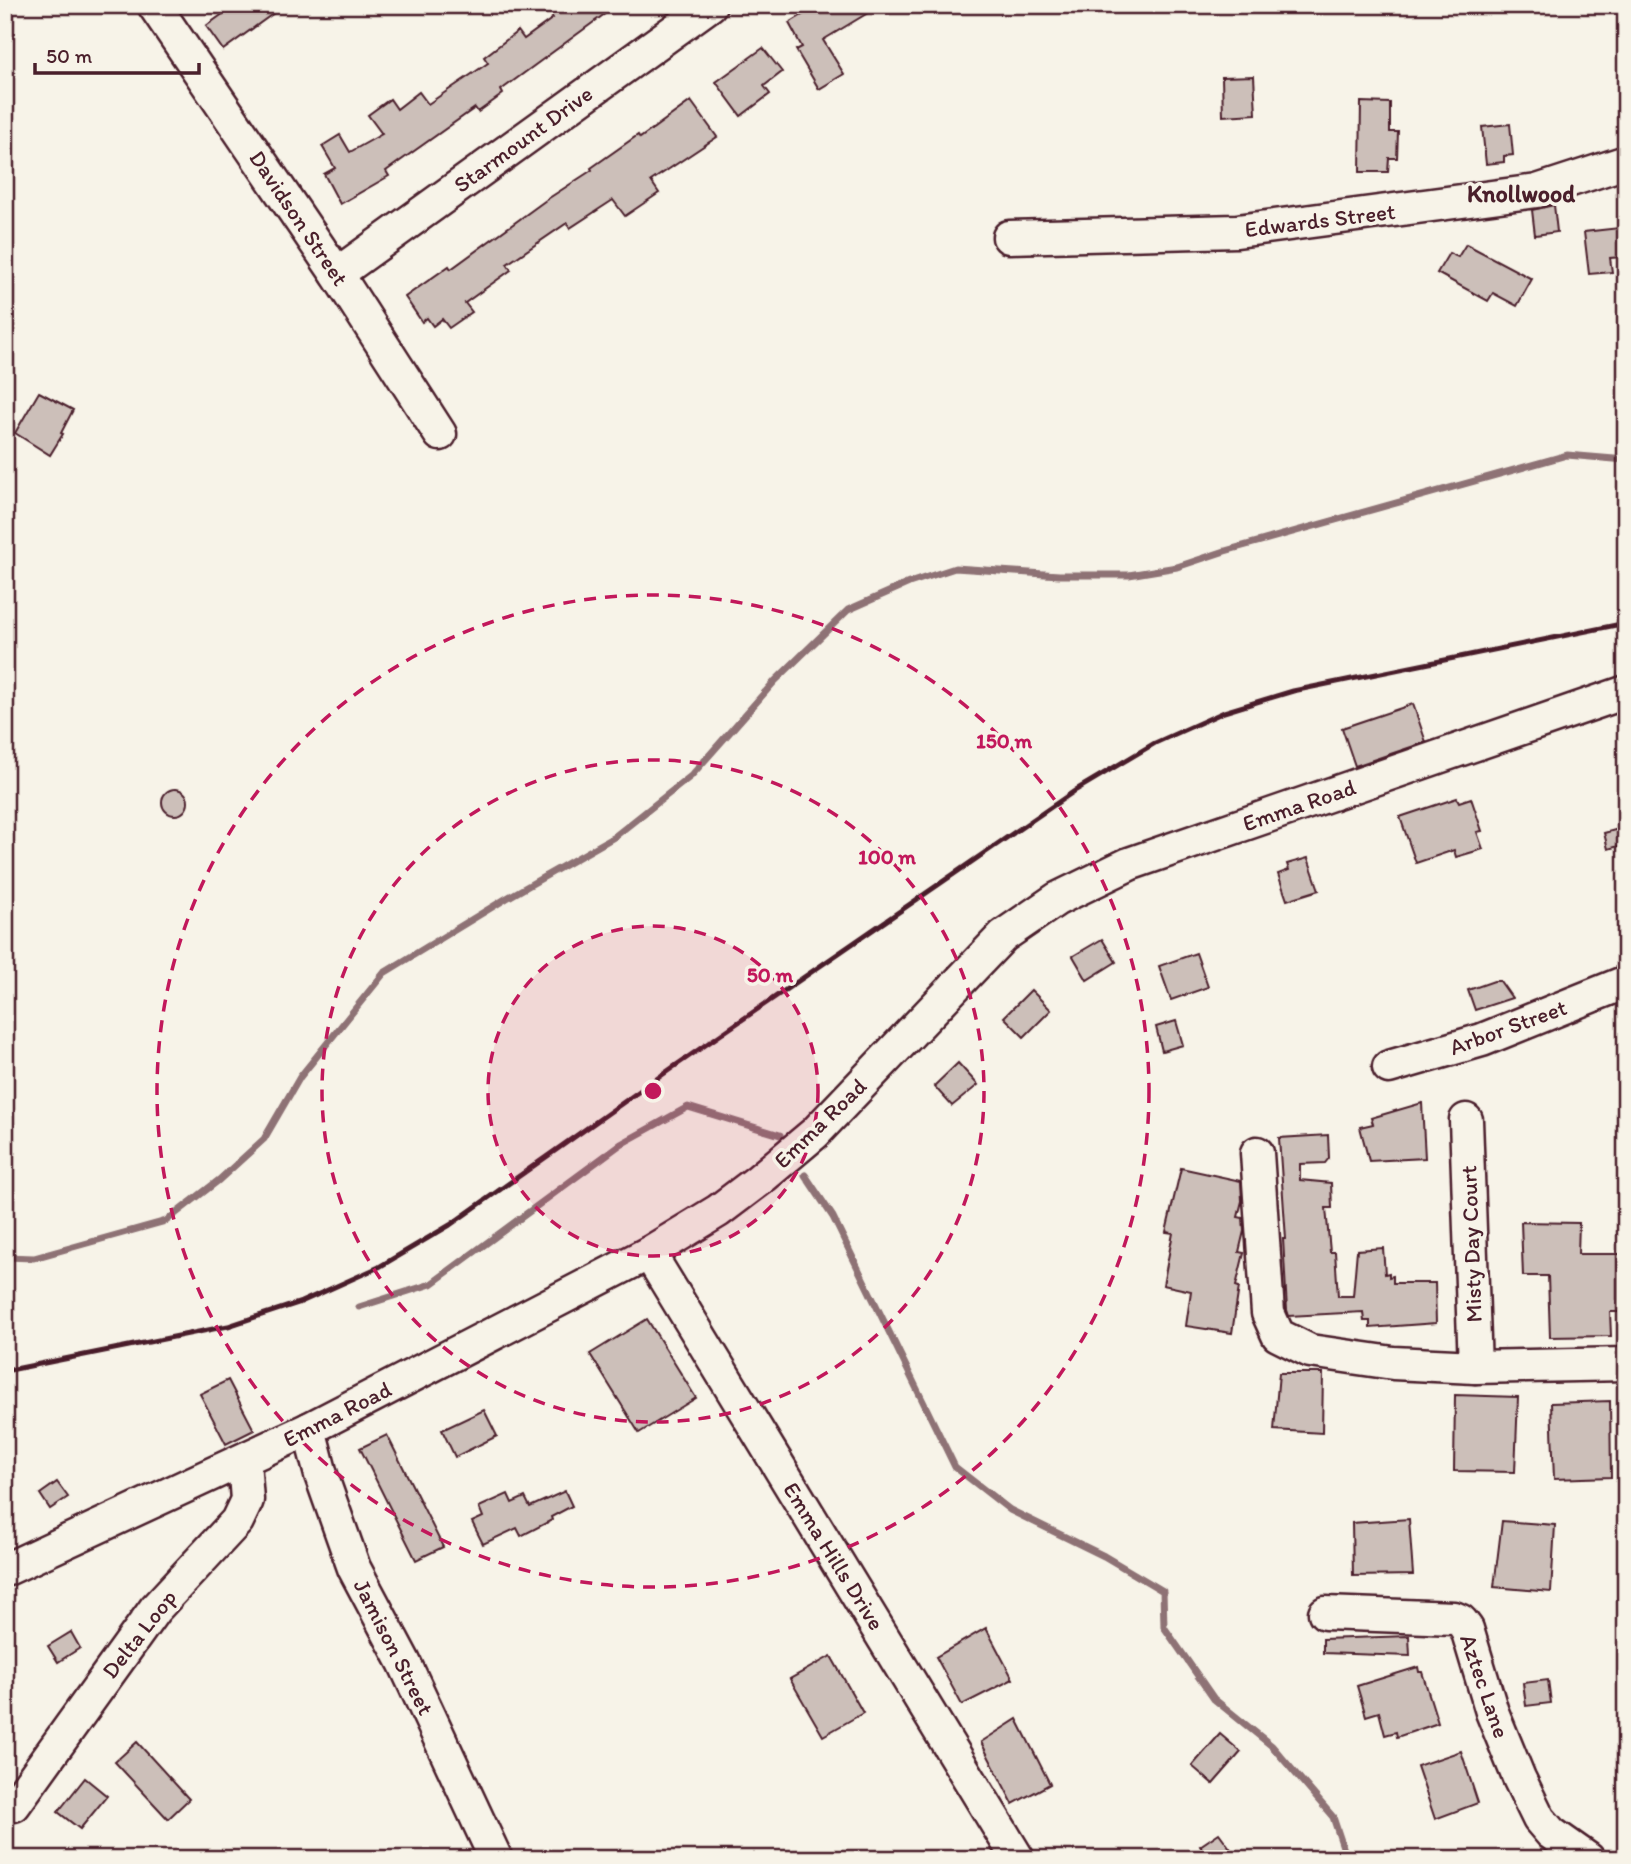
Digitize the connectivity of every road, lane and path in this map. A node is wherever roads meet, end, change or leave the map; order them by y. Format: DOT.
graph roads {
  1 [pos="154,5"];
  2 [pos="710,5"];
  3 [pos="1626,162"];
  4 [pos="1009,237"];
  5 [pos="337,274"];
  6 [pos="440,434"];
  7 [pos="1626,692"];
  8 [pos="1626,982"];
  9 [pos="1389,1067"];
  10 [pos="1466,1120"];
  11 [pos="1257,1153"];
  12 [pos="649,1253"];
  13 [pos="1626,1364"];
  14 [pos="1475,1367"];
  15 [pos="309,1429"];
  16 [pos="244,1461"];
  17 [pos="5,1570"];
  18 [pos="1325,1613"];
  19 [pos="14,1805"];
  20 [pos="496,1859"];
  21 [pos="1018,1859"];
  22 [pos="1588,1859"];
  1 -- 5 [label="street, Davidson Street"];
  2 -- 5 [label="street, Starmount Drive"];
  3 -- 4 [label="street, Edwards Street"];
  5 -- 6 [label="street, Davidson Street"];
  7 -- 12 [label="street, Emma Road"];
  8 -- 9 [label="street, Arbor Street"];
  10 -- 14 [label="street, Misty Day Court"];
  11 -- 14 [label="street"];
  12 -- 15 [label="street, Emma Road"];
  12 -- 21 [label="street, Emma Hills Drive"];
  13 -- 14 [label="street"];
  15 -- 16 [label="street, Emma Road"];
  15 -- 20 [label="street, Jamison Street"];
  16 -- 17 [label="street, Emma Road"];
  16 -- 19 [label="street, Delta Loop"];
  18 -- 22 [label="street, Aztec Lane"];
}
